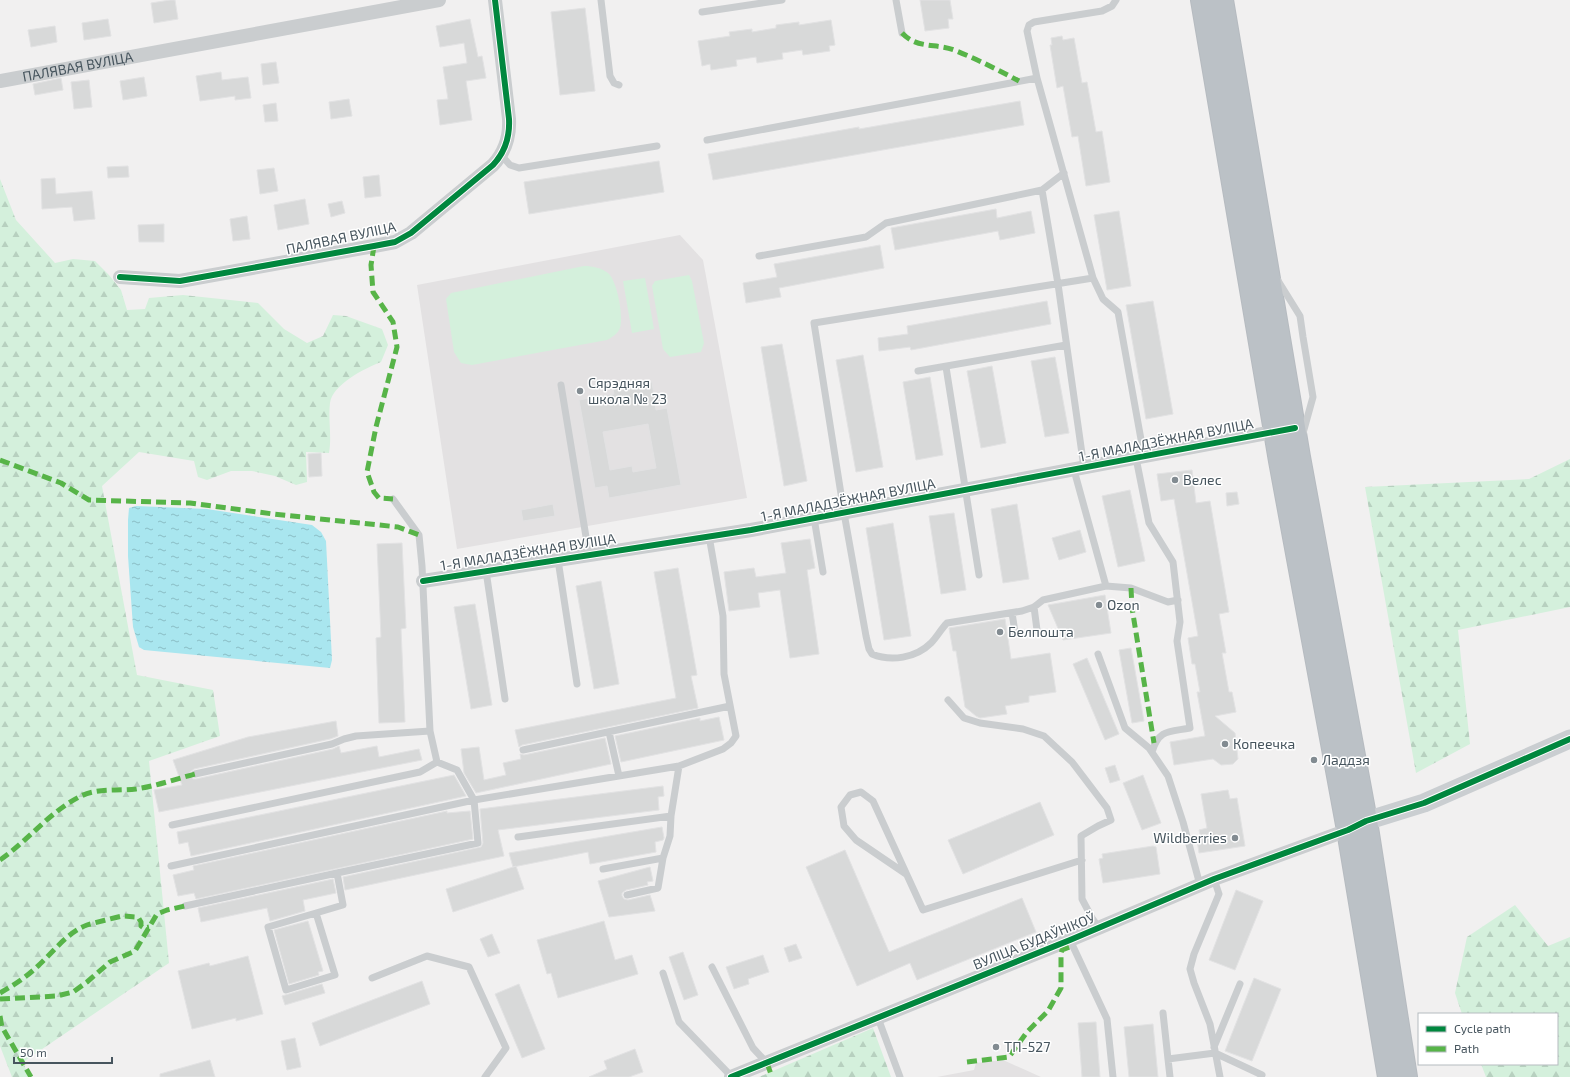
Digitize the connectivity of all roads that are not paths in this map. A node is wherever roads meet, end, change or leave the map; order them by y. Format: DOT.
graph roads {
  1 [pos="439,0"];
  2 [pos="494,0"];
  3 [pos="600,0"];
  4 [pos="782,0"];
  5 [pos="896,0"];
  6 [pos="1116,0"];
  7 [pos="1202,0"];
  8 [pos="1222,0"];
  9 [pos="702,12"];
  10 [pos="902,33"];
  11 [pos="1037,78"];
  12 [pos="0,81"];
  13 [pos="619,85"];
  14 [pos="707,140"];
  15 [pos="657,146"];
  16 [pos="501,155"];
  17 [pos="1064,173"];
  18 [pos="1042,190"];
  19 [pos="759,256"];
  20 [pos="120,277"];
  21 [pos="1093,278"];
  22 [pos="1058,284"];
  23 [pos="1066,345"];
  24 [pos="946,367"];
  25 [pos="918,371"];
  26 [pos="561,385"];
  27 [pos="1289,436"];
  28 [pos="1140,457"];
  29 [pos="1079,469"];
  30 [pos="965,490"];
  31 [pos="393,499"];
  32 [pos="844,513"];
  33 [pos="814,518"];
  34 [pos="709,536"];
  35 [pos="589,555"];
  36 [pos="558,560"];
  37 [pos="486,571"];
  38 [pos="823,572"];
  39 [pos="979,575"];
  40 [pos="423,582"];
  41 [pos="1106,586"];
  42 [pos="1178,600"];
  43 [pos="1034,607"];
  44 [pos="1012,613"];
  45 [pos="1037,630"];
  46 [pos="1015,632"];
  47 [pos="1098,654"];
  48 [pos="577,684"];
  49 [pos="505,699"];
  50 [pos="948,700"];
  51 [pos="730,706"];
  52 [pos="430,731"];
  53 [pos="609,732"];
  54 [pos="1570,739"];
  55 [pos="523,750"];
  56 [pos="1152,752"];
  57 [pos="437,762"];
  58 [pos="679,766"];
  59 [pos="195,774"];
  60 [pos="619,776"];
  61 [pos="474,800"];
  62 [pos="671,816"];
  63 [pos="172,825"];
  64 [pos="1357,826"];
  65 [pos="518,837"];
  66 [pos="662,858"];
  67 [pos="1082,860"];
  68 [pos="171,866"];
  69 [pos="603,869"];
  70 [pos="336,873"];
  71 [pos="906,874"];
  72 [pos="1214,879"];
  73 [pos="1200,885"];
  74 [pos="626,895"];
  75 [pos="185,906"];
  76 [pos="316,913"];
  77 [pos="1099,928"];
  78 [pos="1070,940"];
  79 [pos="712,967"];
  80 [pos="663,973"];
  81 [pos="372,978"];
  82 [pos="1240,984"];
  83 [pos="1163,1013"];
  84 [pos="878,1018"];
  85 [pos="1401,1041"];
  86 [pos="1214,1050"];
  87 [pos="1168,1060"];
  88 [pos="766,1063"];
  89 [pos="485,1077"];
  90 [pos="732,1077"];
  91 [pos="900,1077"];
  92 [pos="1113,1077"];
  93 [pos="1170,1077"];
  94 [pos="1220,1077"];
  95 [pos="1261,1077"];
  96 [pos="1389,1077"];
  97 [pos="1406,1077"];
  98 [pos="1410,1077"];
  1 -- 12 [label="street, ПАЛЯВАЯ ВУЛІЦА"];
  2 -- 16 [label="street, ПАЛЯВАЯ ВУЛІЦА"];
  3 -- 13 [label="lane"];
  4 -- 9 [label="lane"];
  5 -- 10 [label="lane"];
  6 -- 11 [label="lane"];
  7 -- 27 [label="highway"];
  8 -- 27 [label="highway"];
  11 -- 14 [label="lane"];
  11 -- 17 [label="lane"];
  15 -- 16 [label="lane"];
  16 -- 20 [label="street, ПАЛЯВАЯ ВУЛІЦА"];
  17 -- 18 [label="lane"];
  17 -- 21 [label="lane"];
  18 -- 19 [label="lane"];
  18 -- 22 [label="lane"];
  21 -- 22 [label="lane"];
  21 -- 28 [label="lane"];
  22 -- 23 [label="lane"];
  22 -- 32 [label="lane"];
  23 -- 24 [label="lane"];
  23 -- 29 [label="lane"];
  24 -- 25 [label="lane"];
  24 -- 30 [label="lane"];
  26 -- 35 [label="lane"];
  27 -- 28 [label="street, 1-Я МАЛАДЗЁЖНАЯ ВУЛІЦА"];
  27 -- 64 [label="highway"];
  27 -- 64 [label="highway"];
  28 -- 29 [label="street, 1-Я МАЛАДЗЁЖНАЯ ВУЛІЦА"];
  28 -- 42 [label="lane"];
  29 -- 30 [label="street, 1-Я МАЛАДЗЁЖНАЯ ВУЛІЦА"];
  29 -- 41 [label="lane"];
  30 -- 32 [label="street, 1-Я МАЛАДЗЁЖНАЯ ВУЛІЦА"];
  30 -- 39 [label="lane"];
  31 -- 40 [label="lane"];
  32 -- 33 [label="street, 1-Я МАЛАДЗЁЖНАЯ ВУЛІЦА"];
  32 -- 44 [label="lane"];
  33 -- 34 [label="street, 1-Я МАЛАДЗЁЖНАЯ ВУЛІЦА"];
  33 -- 38 [label="lane"];
  34 -- 35 [label="street, 1-Я МАЛАДЗЁЖНАЯ ВУЛІЦА"];
  34 -- 51 [label="lane"];
  35 -- 36 [label="street, 1-Я МАЛАДЗЁЖНАЯ ВУЛІЦА"];
  36 -- 37 [label="street, 1-Я МАЛАДЗЁЖНАЯ ВУЛІЦА"];
  36 -- 48 [label="lane"];
  37 -- 40 [label="street, 1-Я МАЛАДЗЁЖНАЯ ВУЛІЦА"];
  37 -- 49 [label="lane"];
  40 -- 52 [label="lane"];
  41 -- 42 [label="lane"];
  41 -- 43 [label="lane"];
  42 -- 56 [label="lane"];
  43 -- 44 [label="lane"];
  43 -- 45 [label="lane"];
  44 -- 46 [label="lane"];
  47 -- 56 [label="lane"];
  50 -- 67 [label="lane"];
  51 -- 53 [label="lane"];
  51 -- 58 [label="lane"];
  52 -- 57 [label="lane"];
  52 -- 59 [label="lane"];
  53 -- 55 [label="lane"];
  53 -- 60 [label="lane"];
  54 -- 64 [label="street"];
  56 -- 73 [label="lane"];
  57 -- 61 [label="lane"];
  57 -- 63 [label="lane"];
  58 -- 60 [label="lane"];
  58 -- 62 [label="lane"];
  60 -- 61 [label="lane"];
  61 -- 68 [label="lane"];
  61 -- 70 [label="lane"];
  62 -- 65 [label="lane"];
  62 -- 66 [label="lane"];
  64 -- 72 [label="street, ВУЛІЦА БУДАЎНІКОЎ"];
  64 -- 85 [label="highway"];
  64 -- 96 [label="highway"];
  66 -- 69 [label="lane"];
  66 -- 74 [label="lane"];
  67 -- 71 [label="lane"];
  67 -- 77 [label="lane"];
  70 -- 75 [label="lane"];
  70 -- 76 [label="lane"];
  71 -- 71 [label="lane"];
  72 -- 73 [label="street, ВУЛІЦА БУДАЎНІКОЎ"];
  72 -- 86 [label="lane"];
  73 -- 77 [label="street, ВУЛІЦА БУДАЎНІКОЎ"];
  76 -- 76 [label="lane"];
  77 -- 78 [label="street, ВУЛІЦА БУДАЎНІКОЎ"];
  78 -- 84 [label="street, ВУЛІЦА БУДАЎНІКОЎ"];
  78 -- 92 [label="lane"];
  79 -- 88 [label="lane"];
  80 -- 90 [label="lane"];
  81 -- 89 [label="lane"];
  82 -- 86 [label="lane"];
  83 -- 87 [label="lane"];
  84 -- 88 [label="street, ВУЛІЦА БУДАЎНІКОЎ"];
  84 -- 91 [label="lane"];
  85 -- 97 [label="highway"];
  85 -- 98 [label="highway"];
  86 -- 87 [label="lane"];
  86 -- 94 [label="lane"];
  86 -- 95 [label="lane"];
  87 -- 93 [label="lane"];
  88 -- 90 [label="street, ВУЛІЦА БУДАЎНІКОЎ"];
}
